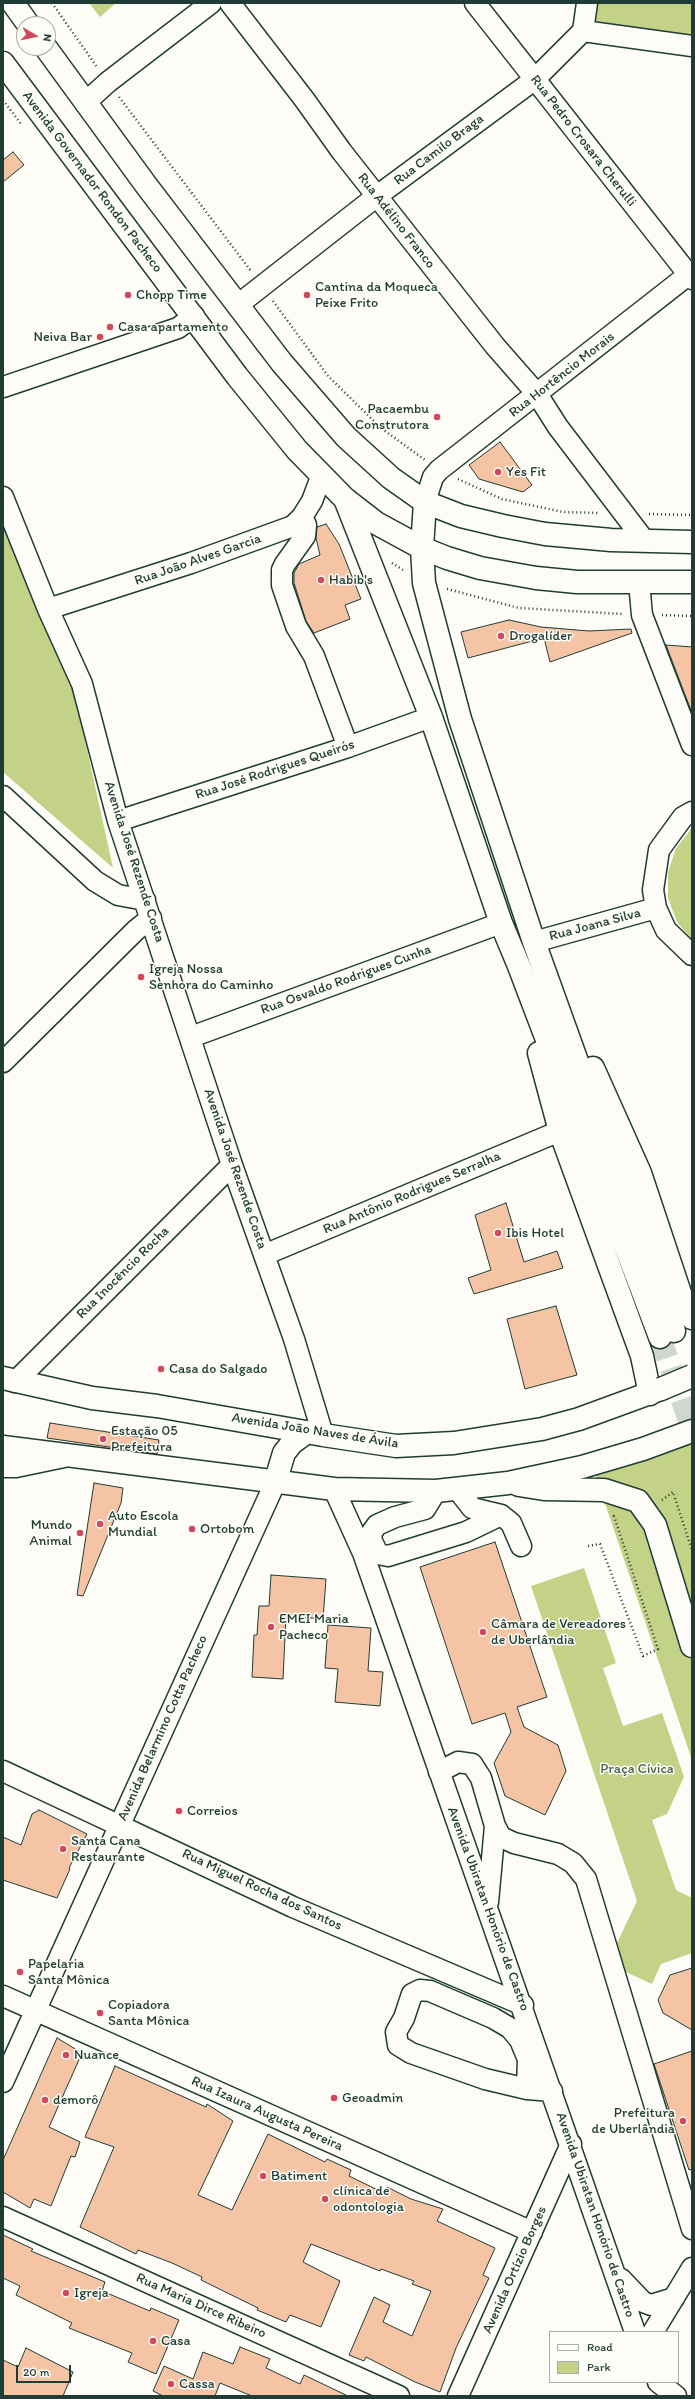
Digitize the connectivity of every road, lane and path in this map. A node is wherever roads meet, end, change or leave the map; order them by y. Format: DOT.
graph roads {
  1 [pos="13,3"];
  2 [pos="52,3"];
  3 [pos="212,3"];
  4 [pos="230,3"];
  5 [pos="476,3"];
  6 [pos="587,3"];
  7 [pos="22,16"];
  8 [pos="583,31"];
  9 [pos="692,46"];
  10 [pos="52,56"];
  11 [pos="3,63"];
  12 [pos="534,80"];
  13 [pos="108,82"];
  14 [pos="3,100"];
  15 [pos="85,103"];
  16 [pos="22,126"];
  17 [pos="377,196"];
  18 [pos="691,275"];
  19 [pos="251,294"];
  20 [pos="194,316"];
  21 [pos="3,387"];
  22 [pos="536,394"];
  23 [pos="436,474"];
  24 [pos="321,477"];
  25 [pos="3,497"];
  26 [pos="345,500"];
  27 [pos="425,502"];
  28 [pos="624,513"];
  29 [pos="692,515"];
  30 [pos="302,517"];
  31 [pos="644,540"];
  32 [pos="692,542"];
  33 [pos="422,548"];
  34 [pos="385,558"];
  35 [pos="639,582"];
  36 [pos="692,582"];
  37 [pos="424,584"];
  38 [pos="48,609"];
  39 [pos="642,615"];
  40 [pos="692,616"];
  41 [pos="431,717"];
  42 [pos="692,745"];
  43 [pos="348,747"];
  44 [pos="3,796"];
  45 [pos="692,812"];
  46 [pos="118,821"];
  47 [pos="656,908"];
  48 [pos="148,909"];
  49 [pos="501,923"];
  50 [pos="534,942"];
  51 [pos="692,955"];
  52 [pos="519,966"];
  53 [pos="544,966"];
  54 [pos="191,1037"];
  55 [pos="3,1062"];
  56 [pos="560,1131"];
  57 [pos="232,1165"];
  58 [pos="264,1255"];
  59 [pos="692,1318"];
  60 [pos="692,1376"];
  61 [pos="9,1380"];
  62 [pos="656,1392"];
  63 [pos="315,1434"];
  64 [pos="684,1435"];
  65 [pos="3,1447"];
  66 [pos="74,1455"];
  67 [pos="3,1467"];
  68 [pos="275,1483"];
  69 [pos="508,1483"];
  70 [pos="334,1490"];
  71 [pos="458,1490"];
  72 [pos="436,1491"];
  73 [pos="648,1512"];
  74 [pos="620,1514"];
  75 [pos="488,1516"];
  76 [pos="521,1546"];
  77 [pos="588,1546"];
  78 [pos="692,1550"];
  79 [pos="363,1553"];
  80 [pos="388,1556"];
  81 [pos="692,1646"];
  82 [pos="3,1771"];
  83 [pos="439,1772"];
  84 [pos="120,1824"];
  85 [pos="495,1826"];
  86 [pos="488,1908"];
  87 [pos="3,1996"];
  88 [pos="523,2005"];
  89 [pos="35,2010"];
  90 [pos="3,2082"];
  91 [pos="527,2089"];
  92 [pos="552,2091"];
  93 [pos="571,2144"];
  94 [pos="3,2216"];
  95 [pos="692,2229"];
  96 [pos="532,2232"];
  97 [pos="614,2271"];
  98 [pos="685,2282"];
  99 [pos="635,2331"];
  100 [pos="654,2331"];
  101 [pos="652,2383"];
  102 [pos="659,2383"];
  103 [pos="399,2396"];
  104 [pos="458,2396"];
  105 [pos="657,2396"];
  106 [pos="676,2396"];
  1 -- 7 [label="main road"];
  2 -- 13 [label="path"];
  3 -- 13 [label="street"];
  4 -- 17 [label="street, Rua Adélino Franco"];
  5 -- 12 [label="street, Rua Pedro Crosara Cherulli"];
  6 -- 8 [label="street"];
  8 -- 9 [label="street"];
  8 -- 12 [label="street, Rua Camilo Braga"];
  10 -- 15 [label="main road"];
  11 -- 20 [label="main road, Avenida Governador Rondon Pacheco"];
  12 -- 17 [label="street, Rua Camilo Braga"];
  12 -- 18 [label="street, Rua Pedro Crosara Cherulli"];
  13 -- 15 [label="street"];
  13 -- 19 [label="path"];
  14 -- 16 [label="path"];
  15 -- 19 [label="main road"];
  17 -- 19 [label="street, Rua Camilo Braga"];
  17 -- 22 [label="street, Rua Adélino Franco"];
  18 -- 22 [label="street, Rua Hortêncio Morais"];
  19 -- 23 [label="path"];
  19 -- 27 [label="main road"];
  20 -- 21 [label="street"];
  20 -- 24 [label="main road, Avenida Governador Rondon Pacheco"];
  22 -- 23 [label="street, Rua Hortêncio Morais"];
  22 -- 28 [label="street, Rua Adélino Franco"];
  23 -- 27 [label="street"];
  23 -- 28 [label="path"];
  24 -- 26 [label="main road, Avenida Governador Rondon Pacheco"];
  24 -- 30 [label="street, Rua João Alves Garcia"];
  25 -- 38 [label="street, Avenida José Rezende Costa"];
  26 -- 33 [label="main road, Avenida Governador Rondon Pacheco"];
  26 -- 41 [label="main road"];
  27 -- 31 [label="main road"];
  27 -- 33 [label="main road"];
  28 -- 29 [label="path"];
  28 -- 31 [label="street, Rua Adélino Franco"];
  30 -- 38 [label="street, Rua João Alves Garcia"];
  30 -- 43 [label="street"];
  31 -- 32 [label="main road"];
  33 -- 35 [label="main road, Avenida Governador Rondon Pacheco"];
  33 -- 37 [label="main road"];
  34 -- 37 [label="path"];
  35 -- 36 [label="main road, Avenida Governador Rondon Pacheco"];
  35 -- 39 [label="street"];
  37 -- 39 [label="path"];
  37 -- 50 [label="main road"];
  38 -- 46 [label="street, Avenida José Rezende Costa"];
  39 -- 40 [label="path"];
  39 -- 42 [label="street"];
  41 -- 43 [label="street, Rua José Rodrigues Queirós"];
  41 -- 49 [label="main road"];
  43 -- 46 [label="street, Rua José Rodrigues Queirós"];
  44 -- 48 [label="street"];
  45 -- 47 [label="street"];
  46 -- 48 [label="street, Avenida José Rezende Costa"];
  47 -- 50 [label="street, Rua Joana Silva"];
  47 -- 51 [label="street"];
  48 -- 54 [label="street, Avenida José Rezende Costa"];
  48 -- 55 [label="street"];
  49 -- 52 [label="main road"];
  49 -- 54 [label="street, Rua Osvaldo Rodrigues Cunha"];
  50 -- 53 [label="main road"];
  52 -- 53 [label="main road"];
  52 -- 56 [label="main road"];
  53 -- 59 [label="main road"];
  54 -- 57 [label="street, Avenida José Rezende Costa"];
  56 -- 58 [label="street, Rua Antônio Rodrigues Serralha"];
  56 -- 62 [label="main road"];
  57 -- 58 [label="street, Avenida José Rezende Costa"];
  57 -- 61 [label="street, Rua Inocêncio Rocha"];
  58 -- 63 [label="street, Avenida José Rezende Costa"];
  60 -- 62 [label="main road, Avenida João Naves de Ávila, bridge"];
  61 -- 63 [label="main road, Avenida João Naves de Ávila"];
  62 -- 63 [label="main road, Avenida João Naves de Ávila"];
  63 -- 68 [label="main road"];
  64 -- 69 [label="main road"];
  65 -- 66 [label="main road"];
  66 -- 67 [label="street"];
  66 -- 68 [label="main road"];
  68 -- 70 [label="main road"];
  68 -- 84 [label="street, Avenida Belarmino Cotta Pacheco"];
  69 -- 71 [label="main road"];
  69 -- 73 [label="main road"];
  70 -- 72 [label="main road"];
  70 -- 79 [label="street, Avenida Ubiratan Honório de Castro"];
  71 -- 72 [label="main road"];
  71 -- 75 [label="street"];
  72 -- 80 [label="street"];
  73 -- 78 [label="path"];
  73 -- 81 [label="main road"];
  74 -- 77 [label="path"];
  75 -- 76 [label="street"];
  75 -- 80 [label="street"];
  79 -- 80 [label="street"];
  79 -- 83 [label="street, Avenida Ubiratan Honório de Castro"];
  82 -- 84 [label="street, Rua Miguel Rocha dos Santos"];
  83 -- 85 [label="street"];
  83 -- 86 [label="street, Avenida Ubiratan Honório de Castro"];
  84 -- 88 [label="street, Rua Miguel Rocha dos Santos"];
  84 -- 89 [label="street, Avenida Belarmino Cotta Pacheco"];
  85 -- 86 [label="street"];
  85 -- 95 [label="street"];
  86 -- 88 [label="street, Avenida Ubiratan Honório de Castro"];
  87 -- 89 [label="street, Rua Izaura Augusta Pereira"];
  88 -- 92 [label="street, Avenida Ubiratan Honório de Castro"];
  89 -- 90 [label="street, Avenida Belarmino Cotta Pacheco"];
  89 -- 96 [label="street, Rua Izaura Augusta Pereira"];
  91 -- 91 [label="street"];
  91 -- 92 [label="street"];
  92 -- 93 [label="street, Avenida Ubiratan Honório de Castro"];
  93 -- 96 [label="street, Avenida Ortízio Borges"];
  93 -- 97 [label="street, Avenida Ubiratan Honório de Castro"];
  94 -- 103 [label="street, Rua Maria Dirce Ribeiro"];
  96 -- 104 [label="street, Avenida Ortízio Borges"];
  97 -- 98 [label="street"];
  97 -- 99 [label="street, Avenida Ubiratan Honório de Castro"];
  98 -- 100 [label="street"];
  101 -- 105 [label="street"];
  102 -- 106 [label="street"];
}
